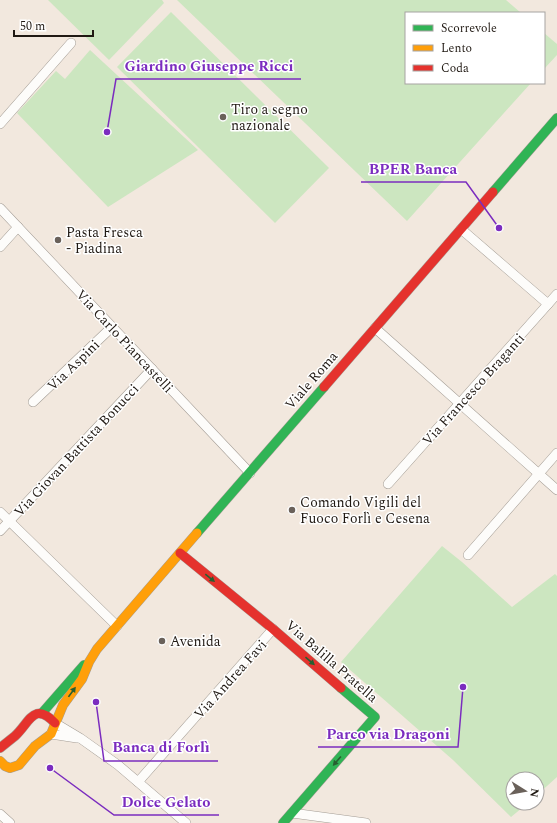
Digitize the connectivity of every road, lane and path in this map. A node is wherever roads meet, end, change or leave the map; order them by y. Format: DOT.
graph roads {
  1 [pos="71,43"];
  2 [pos="557,118"];
  3 [pos="0,124"];
  4 [pos="0,208"];
  5 [pos="18,227"];
  6 [pos="461,228"];
  7 [pos="0,247"];
  8 [pos="557,294"];
  9 [pos="548,304"];
  10 [pos="112,327"];
  11 [pos="376,328"];
  12 [pos="152,369"];
  13 [pos="33,402"];
  14 [pos="460,403"];
  15 [pos="557,453"];
  16 [pos="250,473"];
  17 [pos="539,474"];
  18 [pos="388,484"];
  19 [pos="557,490"];
  20 [pos="0,512"];
  21 [pos="9,521"];
  22 [pos="0,531"];
  23 [pos="180,553"];
  24 [pos="468,555"];
  25 [pos="117,626"];
  26 [pos="273,629"];
  27 [pos="89,662"];
  28 [pos="42,713"];
  29 [pos="55,723"];
  30 [pos="51,734"];
  31 [pos="0,735"];
  32 [pos="13,737"];
  33 [pos="80,738"];
  34 [pos="0,748"];
  35 [pos="0,761"];
  36 [pos="10,768"];
  37 [pos="0,776"];
  38 [pos="138,782"];
  39 [pos="292,813"];
  40 [pos="0,814"];
  41 [pos="10,823"];
  42 [pos="186,823"];
  43 [pos="283,823"];
  44 [pos="366,823"];
  1 -- 3 [label="street"];
  2 -- 6 [label="main road, Viale Roma"];
  4 -- 5 [label="street, Via Carlo Piancastelli"];
  5 -- 7 [label="street"];
  5 -- 10 [label="street, Via Carlo Piancastelli"];
  6 -- 9 [label="street"];
  6 -- 11 [label="main road, Viale Roma"];
  8 -- 9 [label="street, Via Francesco Braganti"];
  9 -- 14 [label="street, Via Francesco Braganti"];
  10 -- 12 [label="street, Via Carlo Piancastelli"];
  10 -- 13 [label="street, Via Aspini"];
  11 -- 14 [label="street"];
  11 -- 16 [label="main road, Viale Roma"];
  12 -- 16 [label="street, Via Carlo Piancastelli"];
  12 -- 21 [label="street, Via Giovan Battista Bonucci"];
  14 -- 17 [label="street"];
  14 -- 18 [label="street, Via Francesco Braganti"];
  15 -- 17 [label="street"];
  16 -- 23 [label="main road, Viale Roma"];
  17 -- 19 [label="street"];
  17 -- 24 [label="street"];
  20 -- 21 [label="street"];
  21 -- 22 [label="street, Via Giovan Battista Bonucci"];
  21 -- 25 [label="street"];
  23 -- 25 [label="main road, Viale Roma"];
  23 -- 26 [label="main road, Via Balilla Pratella, one-way"];
  25 -- 27 [label="main road, Viale Roma"];
  26 -- 38 [label="street, Via Andrea Favi"];
  26 -- 39 [label="main road, Via Balilla Pratella, one-way"];
  27 -- 28 [label="main road, Viale Roma"];
  29 -- 27 [label="main road, Viale Roma, one-way"];
  28 -- 29 [label="main road"];
  28 -- 32 [label="main road"];
  29 -- 30 [label="main road, Viale Roma"];
  29 -- 33 [label="street"];
  30 -- 33 [label="street"];
  30 -- 36 [label="main road"];
  31 -- 32 [label="main road"];
  32 -- 34 [label="main road"];
  33 -- 38 [label="street"];
  35 -- 36 [label="main road"];
  36 -- 37 [label="main road"];
  38 -- 42 [label="street"];
  39 -- 43 [label="main road, Via Balilla Pratella"];
  39 -- 44 [label="street"];
  40 -- 41 [label="street"];
}
